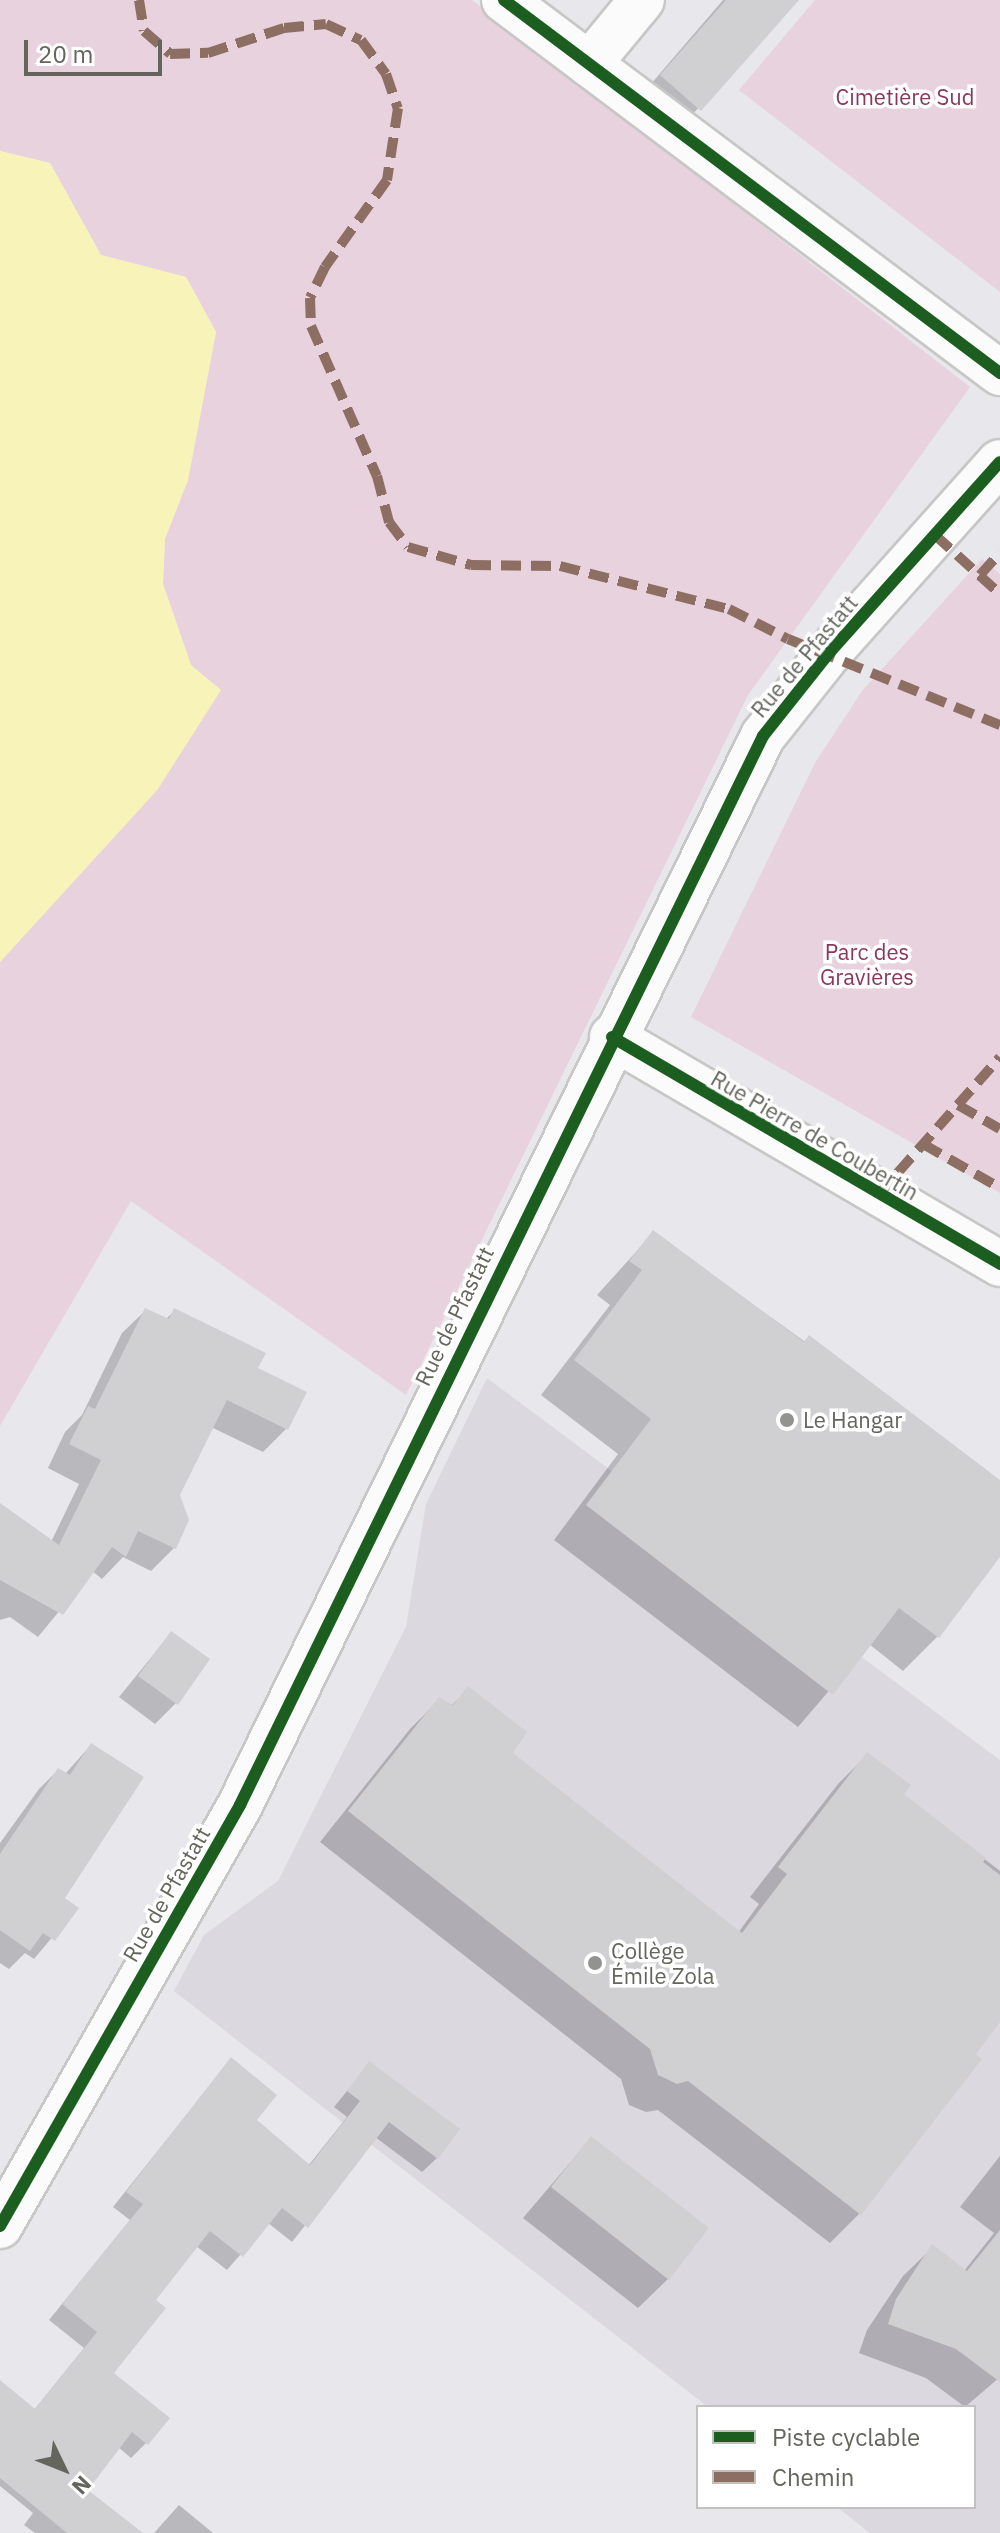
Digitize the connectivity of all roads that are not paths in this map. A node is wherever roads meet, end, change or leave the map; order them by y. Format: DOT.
graph roads {
  1 [pos="504,0"];
  2 [pos="642,0"];
  3 [pos="589,64"];
  4 [pos="1000,373"];
  5 [pos="1000,462"];
  6 [pos="612,1037"];
  7 [pos="1000,1264"];
  8 [pos="0,2226"];
  1 -- 3 [label="street"];
  2 -- 3 [label="street"];
  3 -- 4 [label="street"];
  5 -- 6 [label="street, Rue de Pfastatt"];
  6 -- 7 [label="street, Rue Pierre de Coubertin"];
  6 -- 8 [label="street, Rue de Pfastatt"];
}
